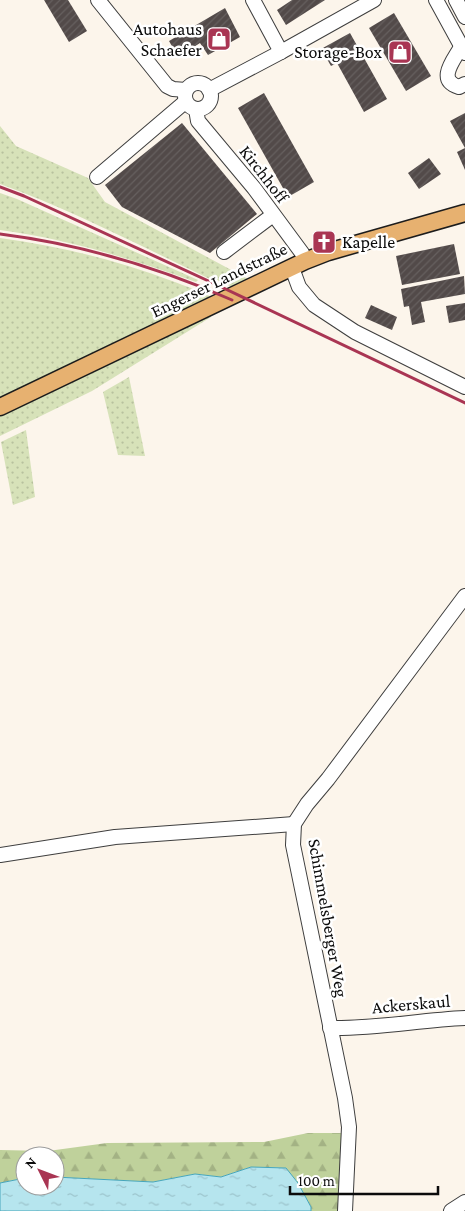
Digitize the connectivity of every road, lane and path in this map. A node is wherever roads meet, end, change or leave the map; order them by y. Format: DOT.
graph roads {
  1 [pos="98,0"];
  2 [pos="374,0"];
  3 [pos="436,0"];
  4 [pos="456,0"];
  5 [pos="256,2"];
  6 [pos="465,18"];
  7 [pos="451,28"];
  8 [pos="463,46"];
  9 [pos="281,52"];
  10 [pos="465,84"];
  11 [pos="209,90"];
  12 [pos="189,100"];
  13 [pos="97,177"];
  14 [pos="465,213"];
  15 [pos="273,216"];
  16 [pos="224,252"];
  17 [pos="298,264"];
  18 [pos="465,387"];
  19 [pos="0,407"];
  20 [pos="465,596"];
  21 [pos="294,824"];
  22 [pos="0,855"];
  23 [pos="465,1018"];
  24 [pos="330,1028"];
  25 [pos="465,1202"];
  26 [pos="345,1211"];
  27 [pos="451,1211"];
  1 -- 12 [label="street"];
  2 -- 9 [label="street"];
  3 -- 7 [label="street"];
  4 -- 6 [label="street"];
  5 -- 9 [label="street"];
  6 -- 7 [label="street"];
  7 -- 8 [label="street"];
  8 -- 10 [label="street"];
  9 -- 11 [label="street"];
  11 -- 12 [label="street"];
  11 -- 12 [label="street"];
  12 -- 13 [label="street"];
  12 -- 15 [label="street, Kirchhoff"];
  14 -- 17 [label="main road, Engerser Landstraße"];
  15 -- 16 [label="street"];
  15 -- 17 [label="street, Kirchhoff"];
  17 -- 18 [label="street, Kirchhoff"];
  17 -- 19 [label="main road, Engerser Landstraße"];
  20 -- 21 [label="street, Schimmelsberger Weg"];
  21 -- 22 [label="street"];
  21 -- 24 [label="street, Schimmelsberger Weg"];
  23 -- 24 [label="street, Ackerskaul"];
  24 -- 26 [label="street, Schimmelsberger Weg"];
  25 -- 27 [label="street"];
}
